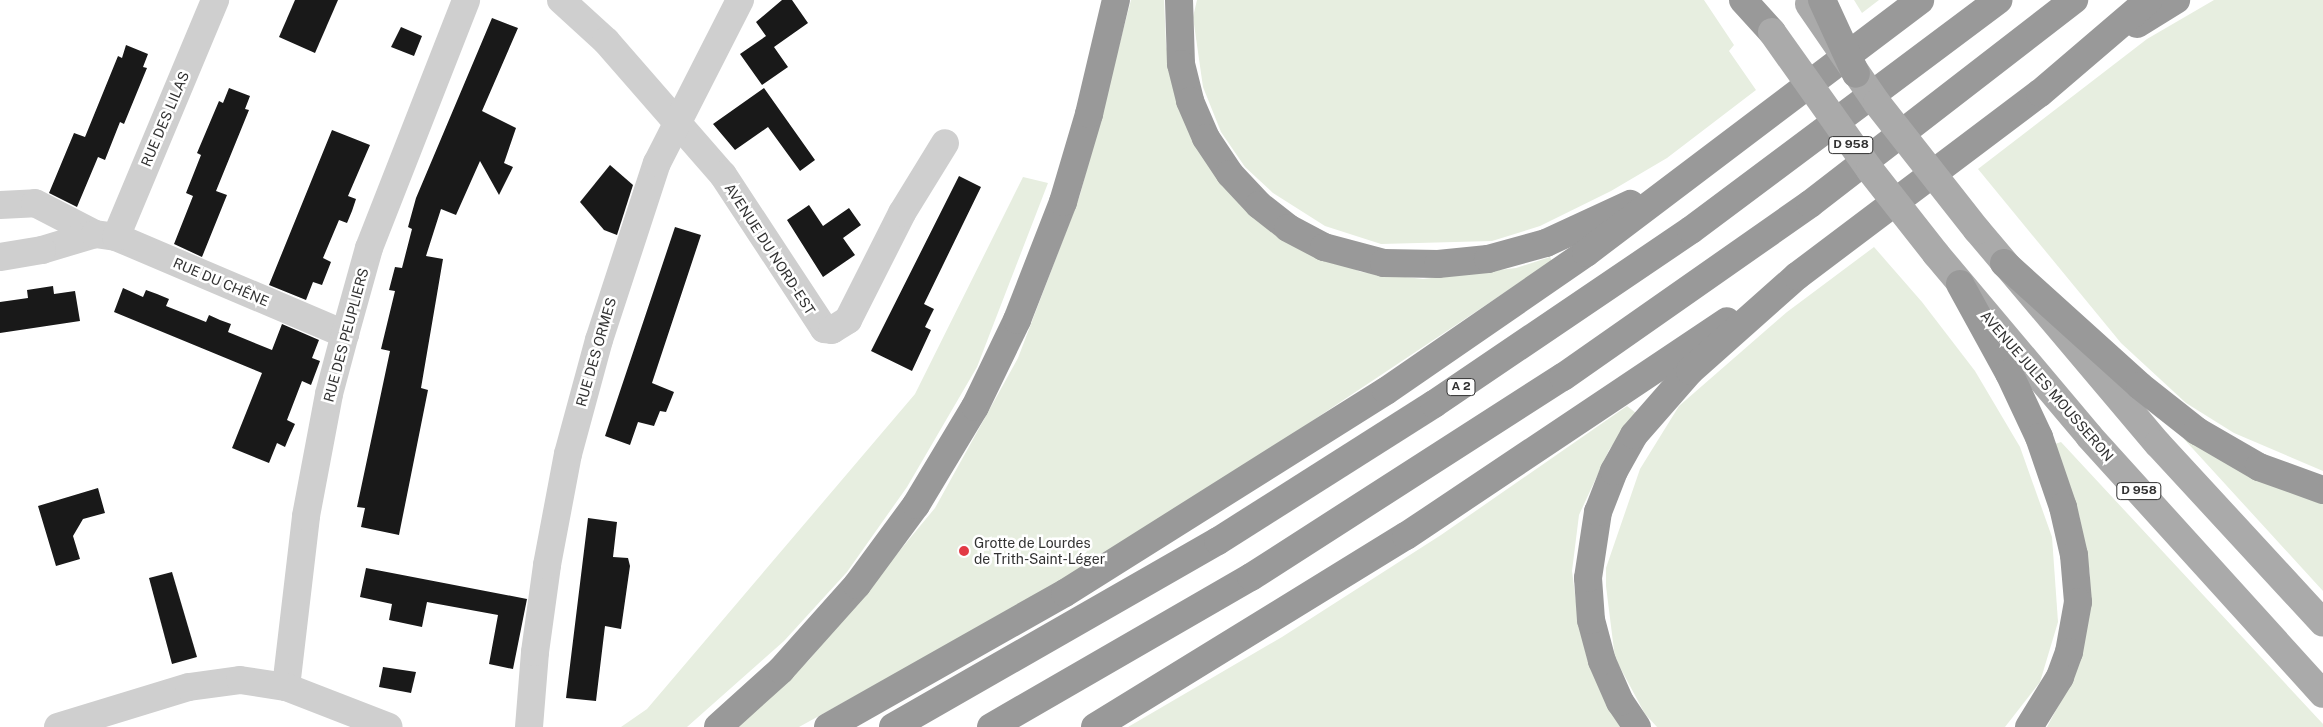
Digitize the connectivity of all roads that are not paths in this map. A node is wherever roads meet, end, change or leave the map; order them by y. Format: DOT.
graph roads {
  1 [pos="215,0"];
  2 [pos="466,0"];
  3 [pos="562,0"];
  4 [pos="740,0"];
  5 [pos="1116,0"];
  6 [pos="1179,0"];
  7 [pos="1743,0"];
  8 [pos="1751,0"];
  9 [pos="1920,0"];
  10 [pos="1999,0"];
  11 [pos="2074,0"];
  12 [pos="2149,0"];
  13 [pos="2176,0"];
  14 [pos="1812,1"];
  15 [pos="1772,32"];
  16 [pos="2085,57"];
  17 [pos="1856,74"];
  18 [pos="678,122"];
  19 [pos="945,143"];
  20 [pos="1704,163"];
  21 [pos="0,205"];
  22 [pos="106,236"];
  23 [pos="0,257"];
  24 [pos="2004,263"];
  25 [pos="1797,276"];
  26 [pos="1960,284"];
  27 [pos="345,334"];
  28 [pos="2323,490"];
  29 [pos="2323,623"];
  30 [pos="286,687"];
  31 [pos="2323,694"];
  32 [pos="58,727"];
  33 [pos="389,727"];
  34 [pos="529,727"];
  35 [pos="718,727"];
  36 [pos="828,727"];
  37 [pos="893,727"];
  38 [pos="991,727"];
  39 [pos="1095,727"];
  40 [pos="1636,727"];
  41 [pos="2028,727"];
  1 -- 22 [label="street, RUE DES LILAS"];
  2 -- 27 [label="street, RUE DES PEUPLIERS"];
  3 -- 18 [label="street, AVENUE DU NORD-EST"];
  4 -- 18 [label="street, RUE DES ORMES"];
  5 -- 35 [label="highway"];
  6 -- 20 [label="highway"];
  7 -- 15 [label="highway"];
  8 -- 15 [label="main road, D 958"];
  9 -- 20 [label="highway"];
  10 -- 37 [label="highway, A 2"];
  11 -- 38 [label="highway"];
  12 -- 16 [label="highway"];
  13 -- 16 [label="highway"];
  14 -- 17 [label="highway, bridge"];
  15 -- 26 [label="main road, AVENUE JULES MOUSSERON / D 958, bridge"];
  16 -- 25 [label="highway"];
  17 -- 24 [label="main road, bridge"];
  18 -- 19 [label="street, AVENUE DU NORD-EST"];
  18 -- 34 [label="street, RUE DES ORMES"];
  20 -- 36 [label="highway"];
  21 -- 22 [label="street, RUE DU CHÊNE"];
  22 -- 23 [label="street"];
  22 -- 27 [label="street, RUE DU CHÊNE"];
  24 -- 28 [label="highway"];
  24 -- 29 [label="main road"];
  25 -- 39 [label="highway"];
  25 -- 40 [label="highway"];
  26 -- 31 [label="main road, AVENUE JULES MOUSSERON / D 958"];
  26 -- 41 [label="highway"];
  27 -- 30 [label="street, RUE DES PEUPLIERS"];
  30 -- 32 [label="street"];
  30 -- 33 [label="street"];
}
